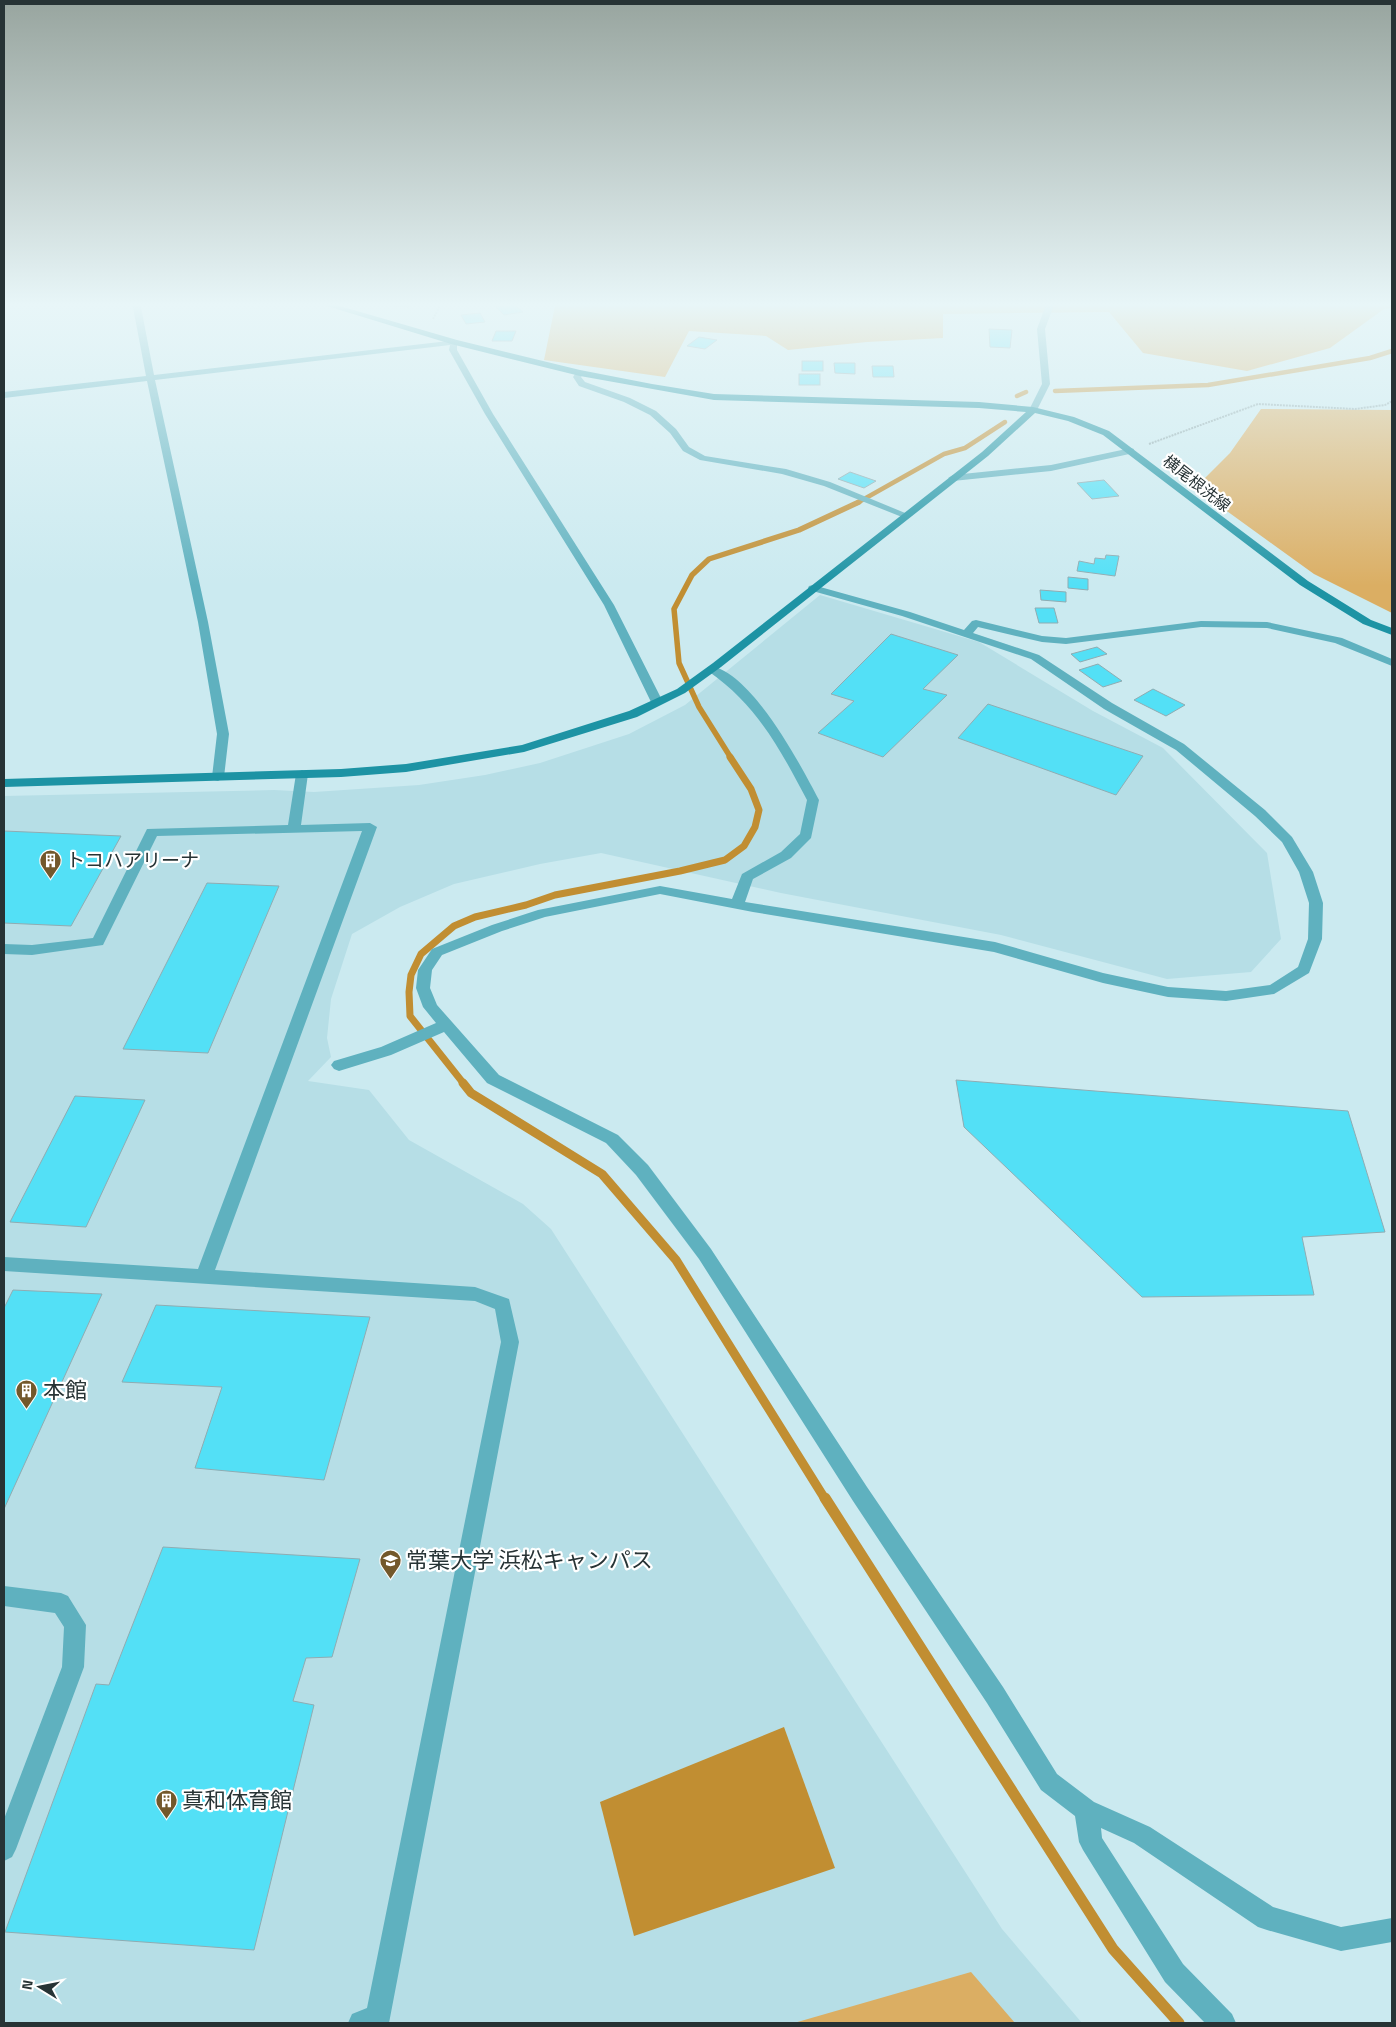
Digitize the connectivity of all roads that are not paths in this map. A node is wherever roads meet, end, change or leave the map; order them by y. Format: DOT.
graph roads {
  1 [pos="155,397"];
  2 [pos="479,397"];
  3 [pos="617,397"];
  4 [pos="712,397"];
  5 [pos="1040,397"];
  6 [pos="1033,410"];
  7 [pos="1131,450"];
  8 [pos="953,478"];
  9 [pos="905,515"];
  10 [pos="813,588"];
  11 [pos="1392,632"];
  12 [pos="965,635"];
  13 [pos="1392,663"];
  14 [pos="712,669"];
  15 [pos="657,702"];
  16 [pos="302,774"];
  17 [pos="218,777"];
  18 [pos="4,783"];
  19 [pos="294,829"];
  20 [pos="737,904"];
  21 [pos="4,949"];
  22 [pos="439,1028"];
  23 [pos="339,1065"];
  24 [pos="4,1264"];
  25 [pos="204,1276"];
  26 [pos="4,1596"];
  27 [pos="1086,1810"];
  28 [pos="4,1849"];
  29 [pos="1392,1930"];
  30 [pos="361,2023"];
  31 [pos="1223,2023"];
  1 -- 17 [label="street"];
  2 -- 15 [label="street"];
  3 -- 9 [label="street"];
  4 -- 6 [label="main road, 横尾根洗線"];
  5 -- 6 [label="street"];
  6 -- 7 [label="main road, 横尾根洗線"];
  6 -- 8 [label="main road"];
  7 -- 8 [label="street"];
  7 -- 11 [label="main road, 横尾根洗線"];
  8 -- 9 [label="main road"];
  9 -- 10 [label="main road"];
  10 -- 12 [label="street"];
  10 -- 14 [label="main road"];
  12 -- 13 [label="street"];
  12 -- 20 [label="street"];
  14 -- 15 [label="main road"];
  14 -- 20 [label="street"];
  15 -- 16 [label="main road"];
  16 -- 17 [label="main road"];
  16 -- 19 [label="street"];
  17 -- 18 [label="main road"];
  19 -- 21 [label="street"];
  19 -- 25 [label="street"];
  20 -- 22 [label="street"];
  22 -- 23 [label="street"];
  22 -- 27 [label="street"];
  24 -- 25 [label="street"];
  25 -- 30 [label="street"];
  26 -- 28 [label="street"];
  27 -- 29 [label="street"];
  27 -- 31 [label="street"];
}
